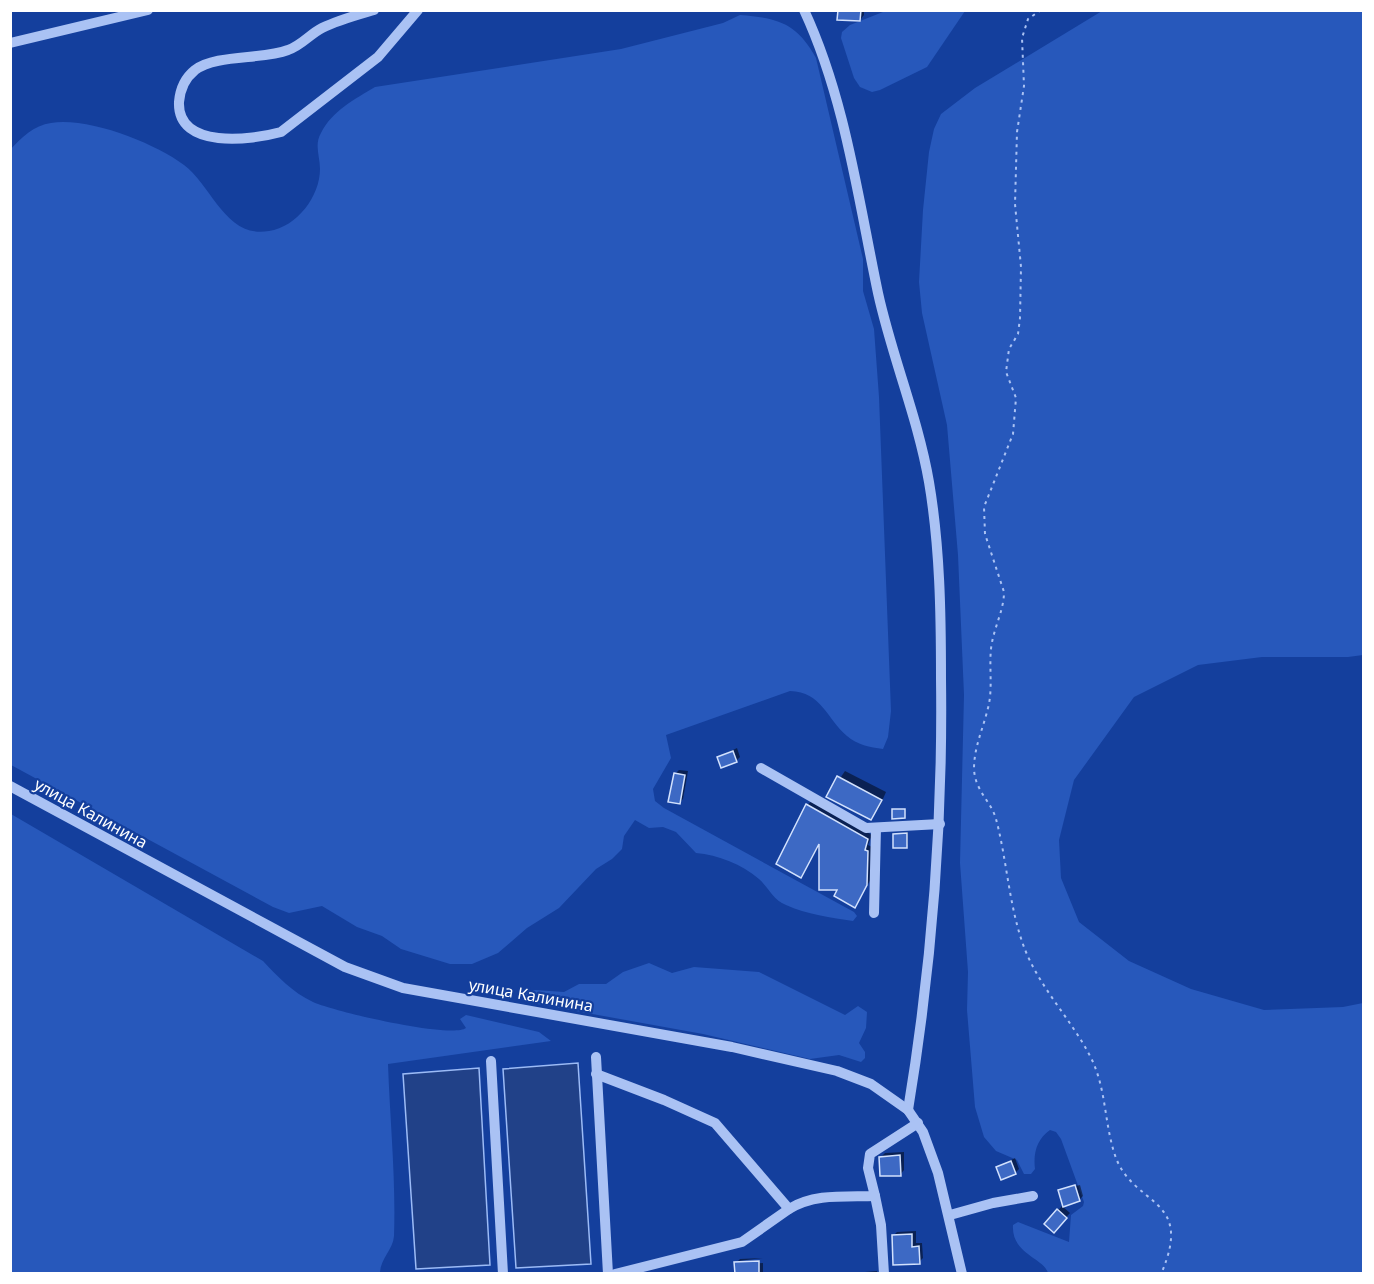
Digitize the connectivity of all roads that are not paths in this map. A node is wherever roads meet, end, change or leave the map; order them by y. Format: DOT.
graph roads {
  1 [pos="148,10"];
  2 [pos="374,10"];
  3 [pos="418,10"];
  4 [pos="804,10"];
  5 [pos="10,43"];
  6 [pos="761,768"];
  7 [pos="10,786"];
  8 [pos="940,824"];
  9 [pos="876,828"];
  10 [pos="874,913"];
  11 [pos="596,1057"];
  12 [pos="491,1061"];
  13 [pos="596,1074"];
  14 [pos="908,1110"];
  15 [pos="918,1123"];
  16 [pos="875,1196"];
  17 [pos="1033,1196"];
  18 [pos="789,1209"];
  19 [pos="950,1215"];
  20 [pos="503,1274"];
  21 [pos="608,1274"];
  22 [pos="615,1274"];
  23 [pos="884,1274"];
  24 [pos="962,1274"];
  1 -- 5 [label="street"];
  2 -- 3 [label="street"];
  4 -- 8 [label="street"];
  6 -- 9 [label="street"];
  7 -- 14 [label="street, улица Калинина"];
  8 -- 9 [label="street"];
  8 -- 14 [label="street"];
  9 -- 10 [label="street"];
  11 -- 13 [label="street"];
  12 -- 20 [label="street"];
  13 -- 18 [label="street"];
  13 -- 21 [label="street"];
  14 -- 15 [label="street, улица Калинина"];
  15 -- 16 [label="street"];
  15 -- 19 [label="street, улица Калинина"];
  16 -- 18 [label="street"];
  16 -- 23 [label="street"];
  17 -- 19 [label="street"];
  18 -- 22 [label="street"];
  19 -- 24 [label="street, улица Калинина"];
}
